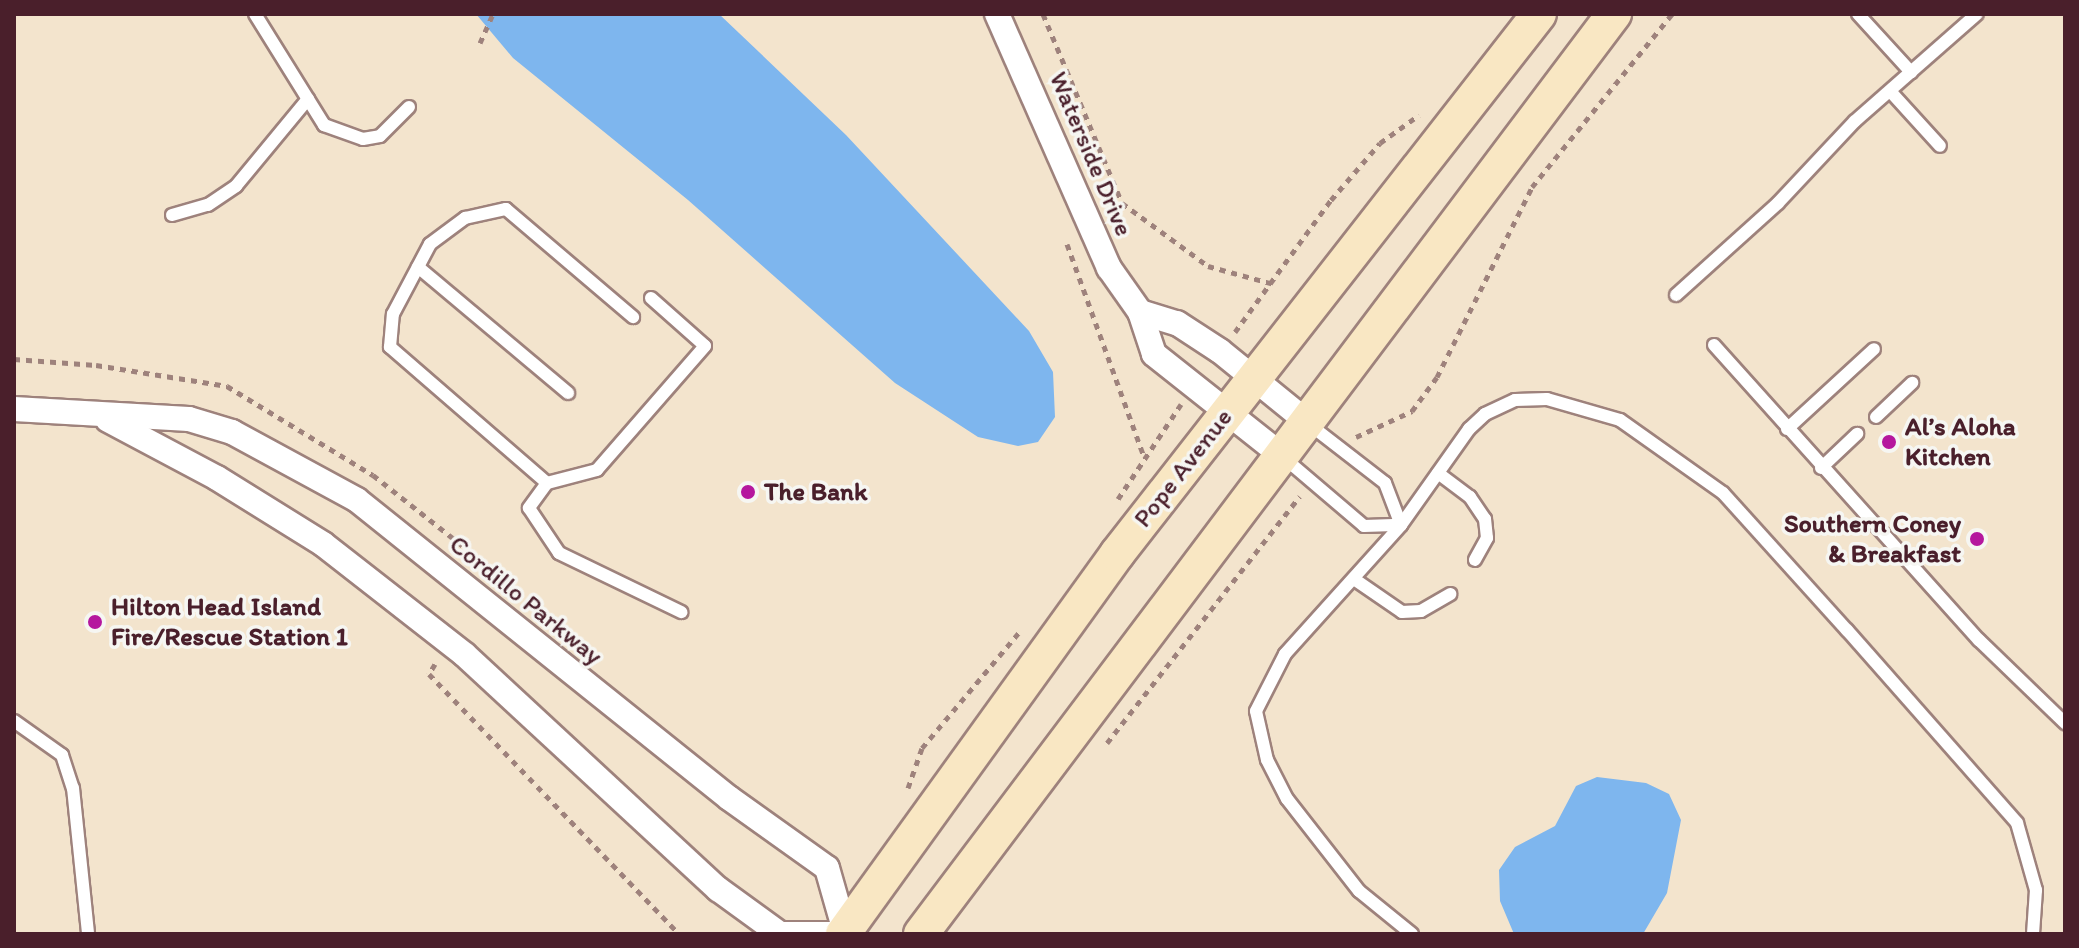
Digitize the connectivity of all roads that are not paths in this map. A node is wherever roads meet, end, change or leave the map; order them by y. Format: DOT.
graph roads {
  1 [pos="255,14"];
  2 [pos="997,14"];
  3 [pos="1539,14"];
  4 [pos="1614,14"];
  5 [pos="1858,14"];
  6 [pos="1972,16"];
  7 [pos="1911,72"];
  8 [pos="1890,91"];
  9 [pos="308,99"];
  10 [pos="409,107"];
  11 [pos="1940,146"];
  12 [pos="172,215"];
  13 [pos="418,267"];
  14 [pos="1676,295"];
  15 [pos="651,298"];
  16 [pos="1140,312"];
  17 [pos="633,317"];
  18 [pos="1714,345"];
  19 [pos="1874,349"];
  20 [pos="1255,376"];
  21 [pos="1912,383"];
  22 [pos="568,393"];
  23 [pos="14,409"];
  24 [pos="1227,412"];
  25 [pos="102,417"];
  26 [pos="1876,417"];
  27 [pos="1306,421"];
  28 [pos="1787,429"];
  29 [pos="1857,434"];
  30 [pos="1280,454"];
  31 [pos="1821,468"];
  32 [pos="1438,473"];
  33 [pos="547,483"];
  34 [pos="1401,525"];
  35 [pos="1475,560"];
  36 [pos="1354,579"];
  37 [pos="1450,594"];
  38 [pos="681,612"];
  39 [pos="14,721"];
  40 [pos="2065,723"];
  41 [pos="846,933"];
  42 [pos="88,934"];
  43 [pos="921,934"];
  44 [pos="1412,934"];
  45 [pos="2033,934"];
  1 -- 9 [label="lane"];
  2 -- 16 [label="street, Waterside Drive"];
  3 -- 20 [label="main road, Pope Avenue"];
  4 -- 27 [label="main road"];
  5 -- 7 [label="lane"];
  6 -- 7 [label="lane"];
  7 -- 8 [label="lane"];
  8 -- 11 [label="lane"];
  8 -- 14 [label="lane"];
  9 -- 10 [label="lane"];
  9 -- 12 [label="lane"];
  13 -- 17 [label="lane"];
  13 -- 22 [label="lane"];
  13 -- 33 [label="lane"];
  15 -- 33 [label="lane"];
  16 -- 20 [label="street"];
  16 -- 24 [label="street, Waterside Drive"];
  18 -- 28 [label="lane"];
  19 -- 28 [label="lane"];
  20 -- 24 [label="main road, Pope Avenue"];
  20 -- 27 [label="street"];
  21 -- 26 [label="lane"];
  23 -- 25 [label="street, Cordillo Parkway"];
  24 -- 30 [label="street, Waterside Drive"];
  24 -- 41 [label="main road, Pope Avenue"];
  25 -- 41 [label="street, Cordillo Parkway"];
  25 -- 41 [label="street, Cordillo Parkway"];
  27 -- 30 [label="main road"];
  27 -- 34 [label="lane"];
  28 -- 31 [label="lane"];
  29 -- 31 [label="lane"];
  30 -- 34 [label="lane"];
  30 -- 43 [label="main road"];
  31 -- 40 [label="lane"];
  32 -- 34 [label="lane"];
  32 -- 35 [label="lane"];
  32 -- 45 [label="lane"];
  33 -- 38 [label="lane"];
  34 -- 36 [label="lane"];
  36 -- 37 [label="lane"];
  36 -- 44 [label="lane"];
  39 -- 42 [label="lane"];
}
